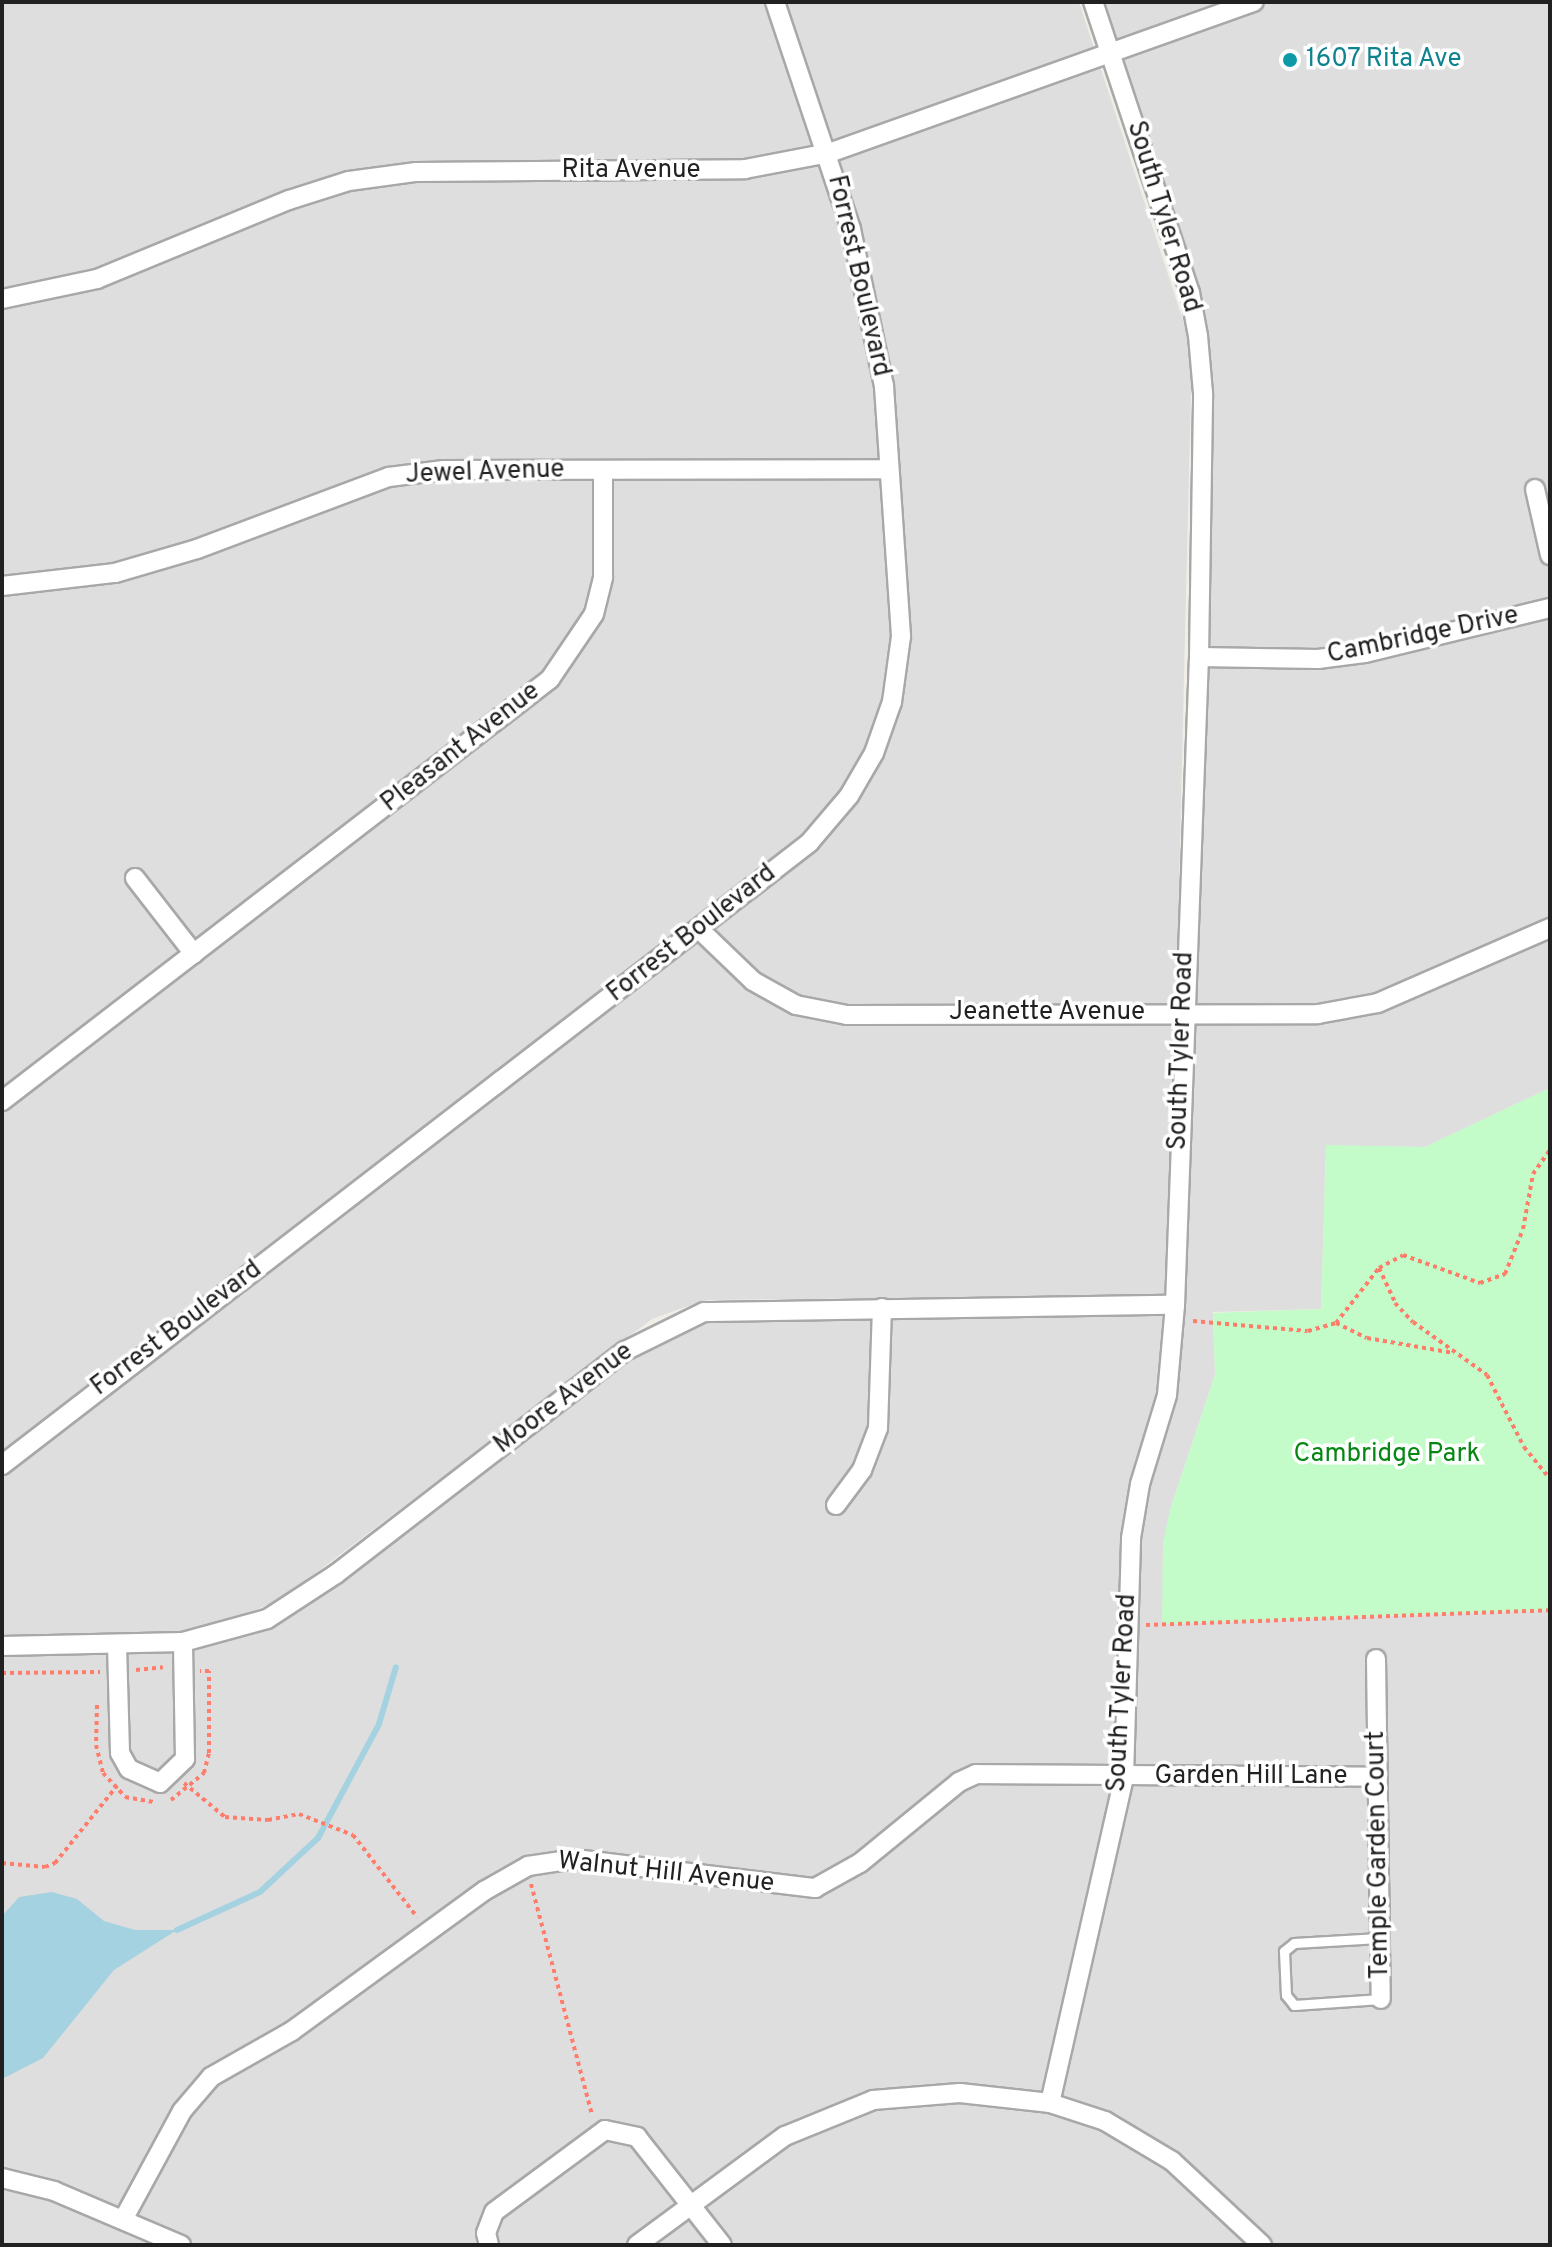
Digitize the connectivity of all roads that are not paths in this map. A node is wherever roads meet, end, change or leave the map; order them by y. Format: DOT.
graph roads {
  1 [pos="775,2"];
  2 [pos="1093,2"];
  3 [pos="1254,2"];
  4 [pos="1111,54"];
  5 [pos="829,153"];
  6 [pos="2,299"];
  7 [pos="889,469"];
  8 [pos="603,470"];
  9 [pos="1535,489"];
  10 [pos="1550,555"];
  11 [pos="2,586"];
  12 [pos="1550,608"];
  13 [pos="1199,657"];
  14 [pos="135,878"];
  15 [pos="1550,928"];
  16 [pos="700,930"];
  17 [pos="194,954"];
  18 [pos="1182,1012"];
  19 [pos="2,1101"];
  20 [pos="882,1308"];
  21 [pos="1174,1312"];
  22 [pos="2,1465"];
  23 [pos="836,1505"];
  24 [pos="183,1642"];
  25 [pos="117,1645"];
  26 [pos="2,1646"];
  27 [pos="1376,1659"];
  28 [pos="1124,1777"];
  29 [pos="1378,1777"];
  30 [pos="1379,1938"];
  31 [pos="1381,1999"];
  32 [pos="1050,2103"];
  33 [pos="2,2178"];
  34 [pos="689,2203"];
  35 [pos="124,2218"];
  36 [pos="181,2245"];
  37 [pos="489,2245"];
  38 [pos="637,2245"];
  39 [pos="722,2245"];
  40 [pos="1262,2245"];
  1 -- 5 [label="street, Forrest Boulevard"];
  2 -- 4 [label="street, South Tyler Road"];
  3 -- 4 [label="street, Rita Avenue"];
  4 -- 5 [label="street, Rita Avenue"];
  4 -- 13 [label="street, South Tyler Road"];
  5 -- 6 [label="street, Rita Avenue"];
  5 -- 7 [label="street, Forrest Boulevard"];
  7 -- 8 [label="street, Jewel Avenue"];
  7 -- 16 [label="street, Forrest Boulevard"];
  8 -- 11 [label="street, Jewel Avenue"];
  8 -- 17 [label="street, Pleasant Avenue"];
  9 -- 10 [label="street"];
  12 -- 13 [label="street, Cambridge Drive"];
  13 -- 18 [label="street, South Tyler Road"];
  14 -- 17 [label="street"];
  15 -- 18 [label="street, Jeanette Avenue"];
  16 -- 18 [label="street, Jeanette Avenue"];
  16 -- 22 [label="street, Forrest Boulevard"];
  17 -- 19 [label="street, Pleasant Avenue"];
  18 -- 21 [label="street, South Tyler Road"];
  20 -- 21 [label="street, Moore Avenue"];
  20 -- 23 [label="street"];
  20 -- 24 [label="street, Moore Avenue"];
  21 -- 28 [label="street, South Tyler Road"];
  24 -- 25 [label="street, Moore Avenue"];
  24 -- 25 [label="street"];
  25 -- 26 [label="street, Moore Avenue"];
  27 -- 29 [label="street, Temple Garden Court"];
  28 -- 29 [label="street, Garden Hill Lane"];
  28 -- 32 [label="street, South Tyler Road"];
  28 -- 35 [label="street, Walnut Hill Avenue"];
  29 -- 30 [label="street, Temple Garden Court"];
  30 -- 31 [label="street, Temple Garden Court"];
  30 -- 31 [label="lane, Temple Garden Court"];
  32 -- 34 [label="street"];
  32 -- 40 [label="street"];
  33 -- 35 [label="street"];
  34 -- 37 [label="street"];
  34 -- 38 [label="street"];
  34 -- 39 [label="street"];
  35 -- 36 [label="street"];
}
